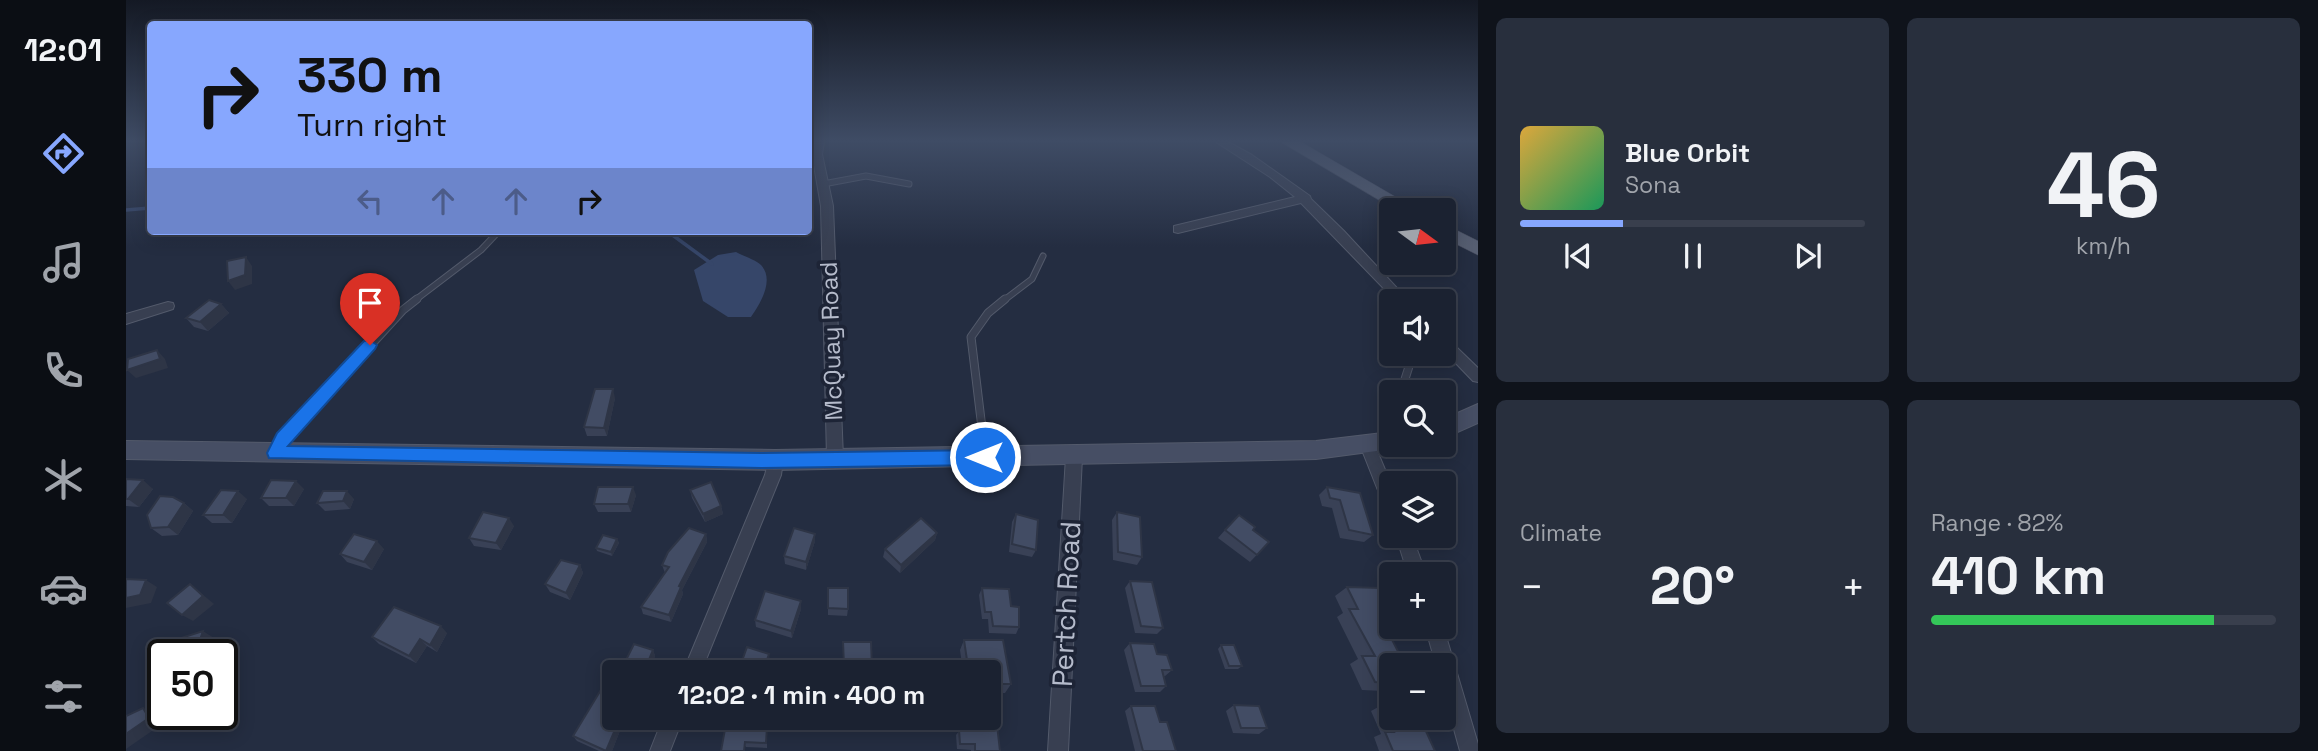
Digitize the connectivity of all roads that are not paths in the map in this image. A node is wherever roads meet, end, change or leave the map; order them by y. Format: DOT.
graph roads {
  1 [pos="822,177"];
  2 [pos="844,177"];
  3 [pos="884,177"];
  4 [pos="1281,177"];
  5 [pos="1351,177"];
  6 [pos="823,184"];
  7 [pos="909,184"];
  8 [pos="1307,198"];
  9 [pos="1388,198"];
  10 [pos="1178,229"];
  11 [pos="495,235"];
  12 [pos="1456,237"];
  13 [pos="1478,249"];
  14 [pos="1043,256"];
  15 [pos="1391,289"];
  16 [pos="168,306"];
  17 [pos="126,319"];
  18 [pos="1456,355"];
  19 [pos="1478,377"];
  20 [pos="1478,413"];
  21 [pos="1456,420"];
  22 [pos="1379,443"];
  23 [pos="1368,445"];
  24 [pos="126,450"];
  25 [pos="275,453"];
  26 [pos="985,457"];
  27 [pos="1074,457"];
  28 [pos="835,458"];
  29 [pos="775,460"];
  30 [pos="1379,473"];
  31 [pos="1438,639"];
  32 [pos="697,660"];
  33 [pos="668,730"];
  34 [pos="660,751"];
  35 [pos="1058,751"];
  36 [pos="1471,751"];
  1 -- 6 [label="street, McQuay Road"];
  2 -- 6 [label="lane"];
  3 -- 7 [label="lane"];
  4 -- 8 [label="street"];
  5 -- 9 [label="main road"];
  6 -- 28 [label="street, McQuay Road"];
  8 -- 10 [label="street"];
  8 -- 15 [label="street"];
  11 -- 25 [label="lane"];
  12 -- 13 [label="main road"];
  14 -- 26 [label="lane"];
  16 -- 17 [label="street"];
  18 -- 19 [label="street"];
  20 -- 21 [label="main road"];
  22 -- 23 [label="main road"];
  23 -- 27 [label="main road"];
  23 -- 30 [label="street"];
  24 -- 25 [label="main road"];
  25 -- 29 [label="main road"];
  26 -- 27 [label="main road"];
  26 -- 28 [label="main road"];
  27 -- 35 [label="street, Pertch Road"];
  28 -- 29 [label="main road"];
  29 -- 32 [label="street"];
  31 -- 36 [label="street"];
  33 -- 34 [label="street"];
}
